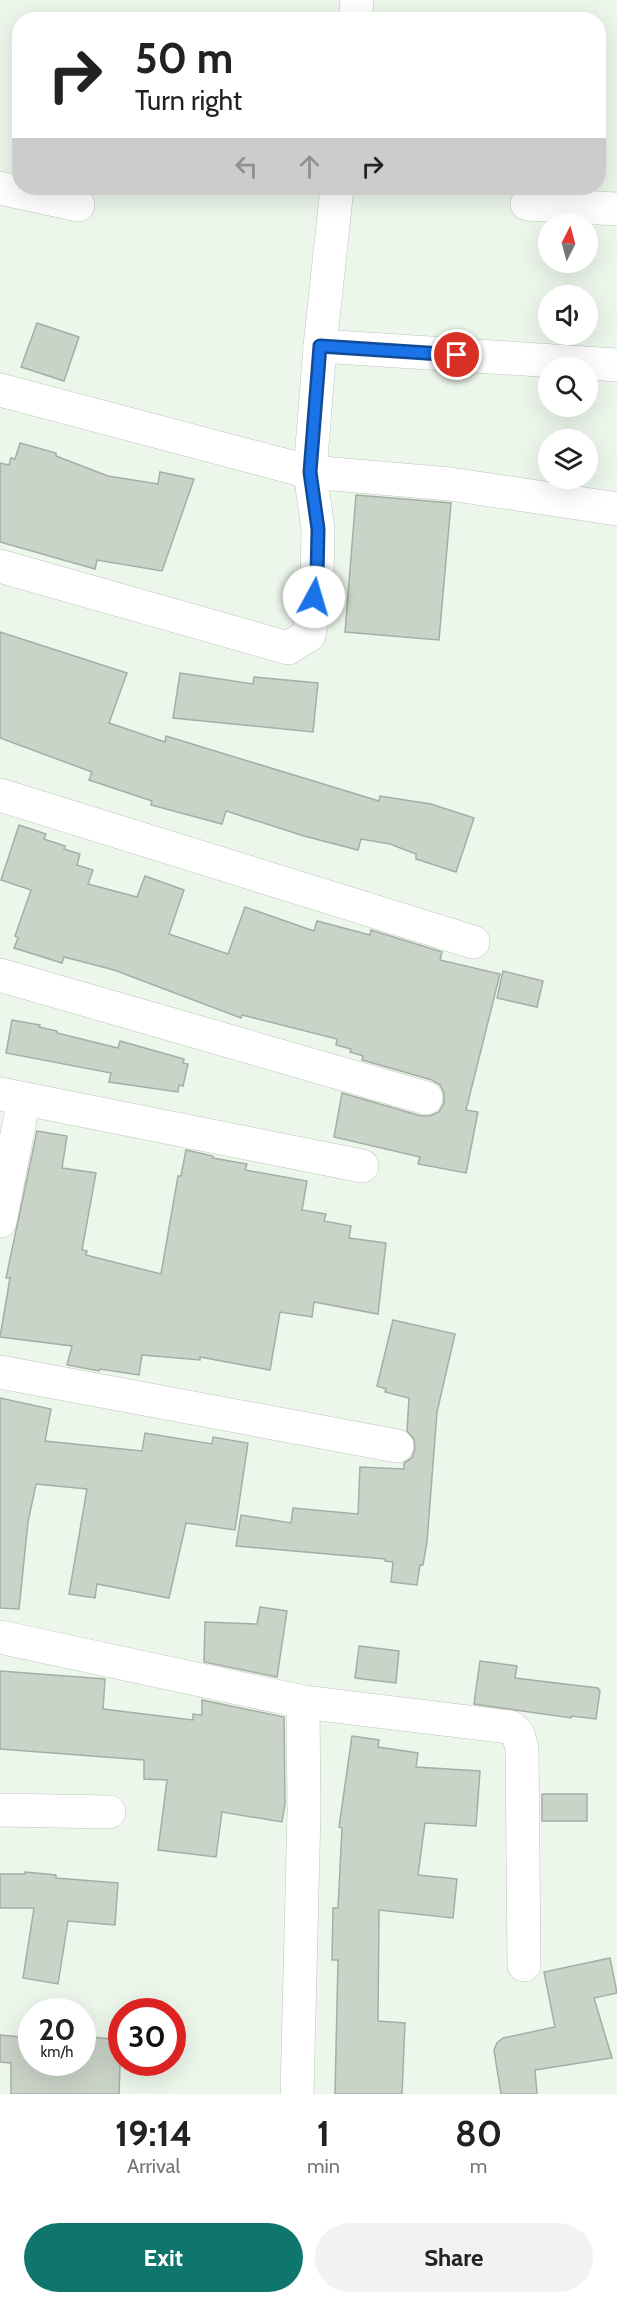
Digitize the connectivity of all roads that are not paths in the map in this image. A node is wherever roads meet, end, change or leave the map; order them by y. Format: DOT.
graph roads {
  1 [pos="32,195"];
  2 [pos="336,195"];
  3 [pos="527,204"];
  4 [pos="78,205"];
  5 [pos="617,209"];
  6 [pos="320,346"];
  7 [pos="617,365"];
  8 [pos="0,390"];
  9 [pos="310,472"];
  10 [pos="617,508"];
  11 [pos="0,566"];
  12 [pos="0,795"];
  13 [pos="473,942"];
  14 [pos="0,975"];
  15 [pos="12,1096"];
  16 [pos="426,1098"];
  17 [pos="362,1166"];
  18 [pos="0,1221"];
  19 [pos="0,1372"];
  20 [pos="397,1446"];
  21 [pos="0,1637"];
  22 [pos="303,1702"];
  23 [pos="0,1810"];
  24 [pos="108,1812"];
  25 [pos="524,1965"];
  26 [pos="297,2094"];
  1 -- 4 [label="street"];
  2 -- 6 [label="street"];
  3 -- 5 [label="street"];
  6 -- 7 [label="street"];
  6 -- 9 [label="street"];
  8 -- 9 [label="street"];
  9 -- 10 [label="street"];
  9 -- 11 [label="street"];
  12 -- 13 [label="street"];
  14 -- 16 [label="street"];
  15 -- 17 [label="street"];
  15 -- 18 [label="street"];
  19 -- 20 [label="street"];
  21 -- 22 [label="street"];
  22 -- 25 [label="street"];
  22 -- 26 [label="street"];
  23 -- 24 [label="street"];
}
